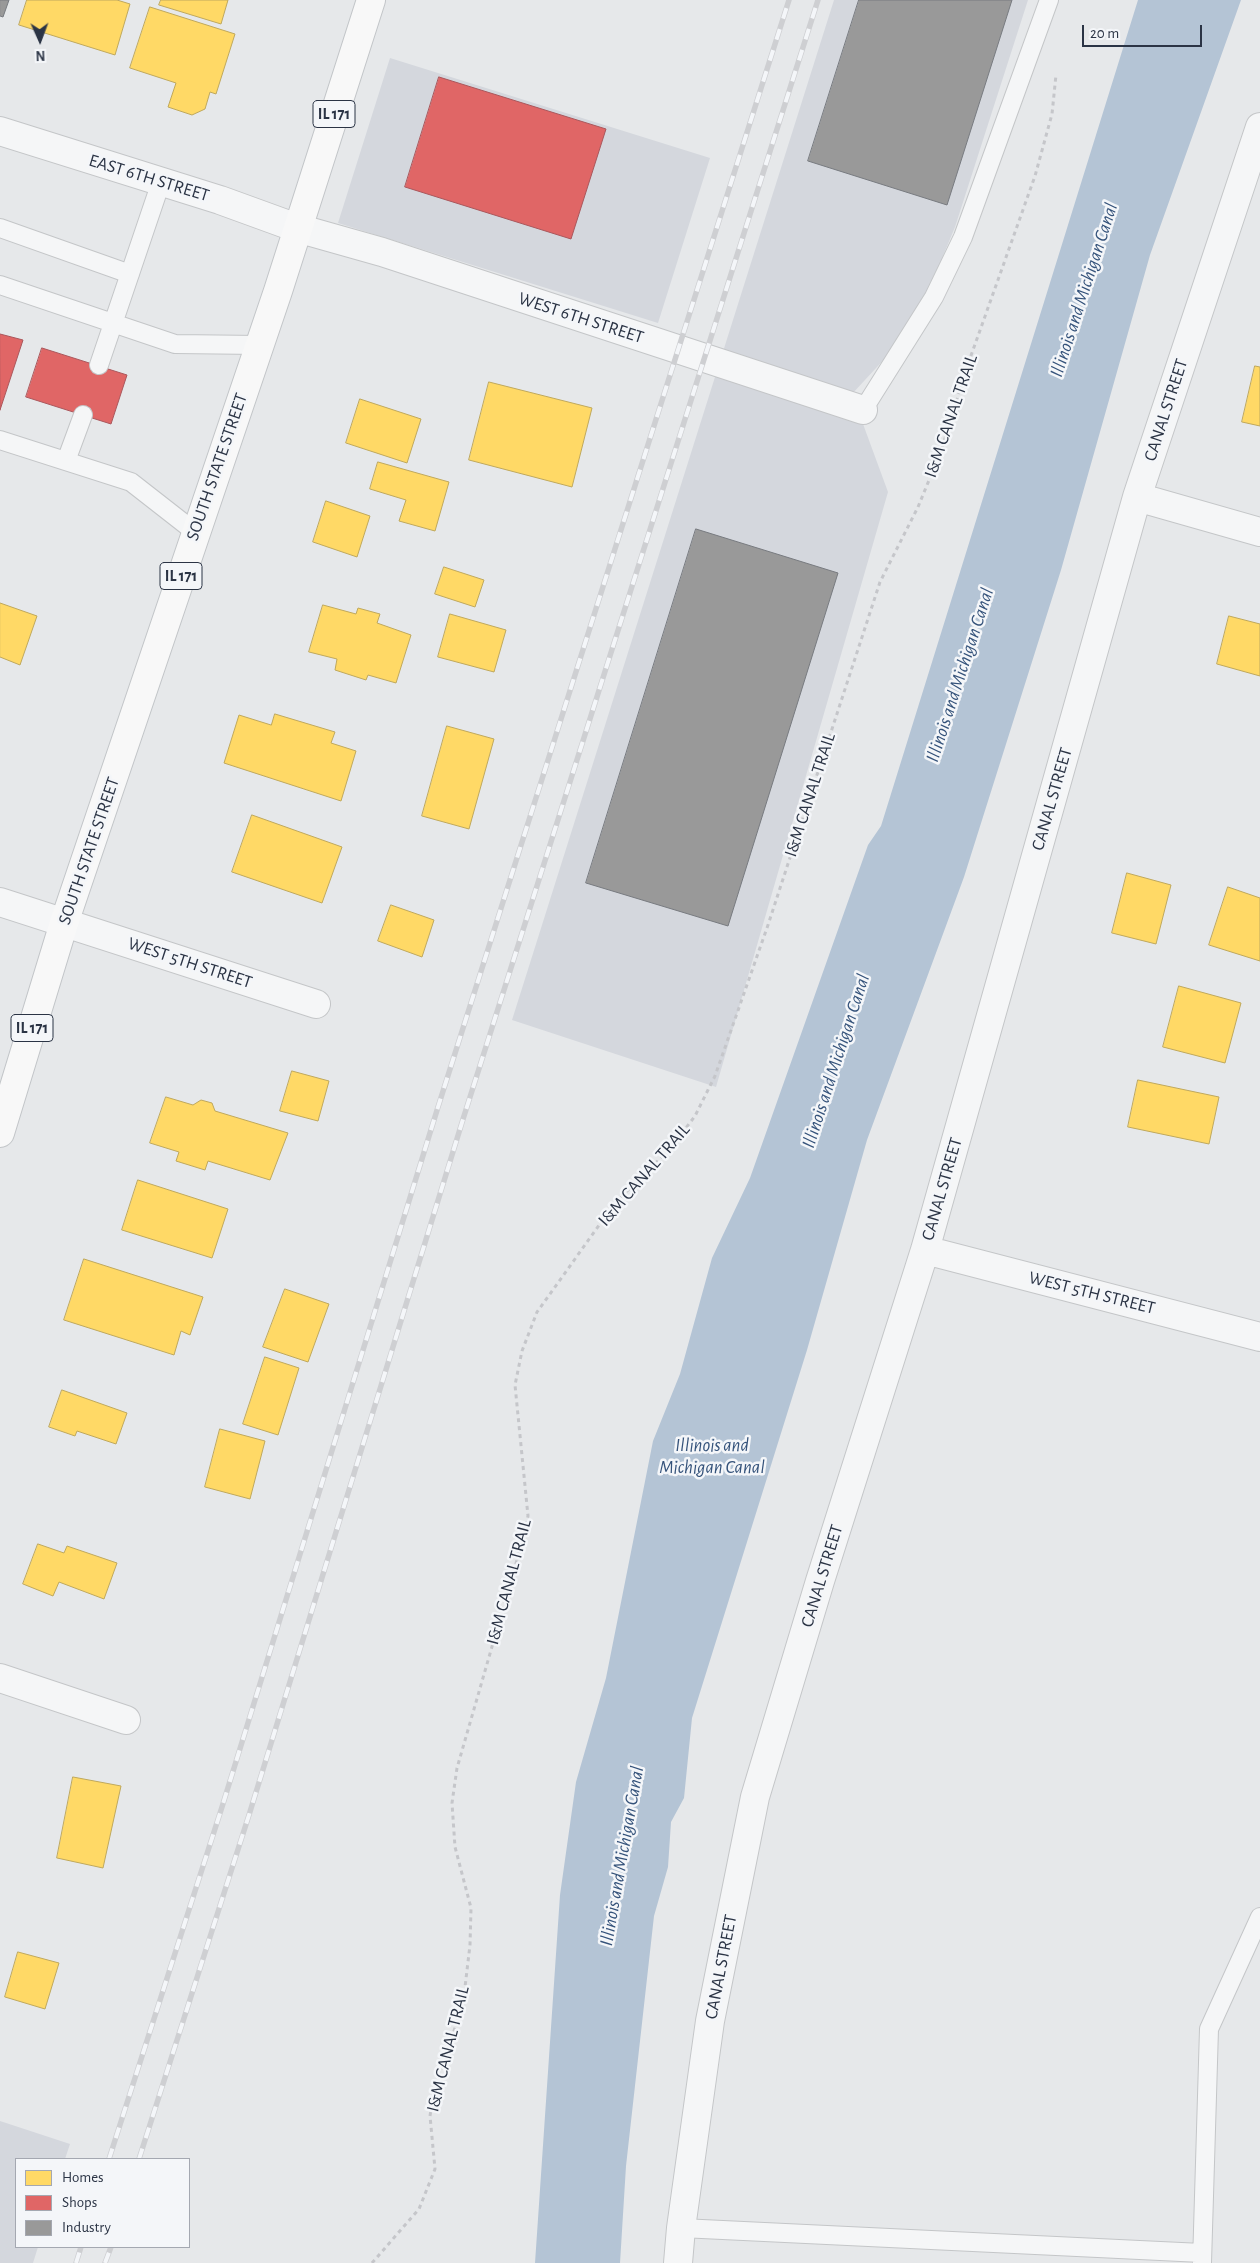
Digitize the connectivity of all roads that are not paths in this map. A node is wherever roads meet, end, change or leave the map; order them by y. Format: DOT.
graph roads {
  1 [pos="371,0"];
  2 [pos="1049,0"];
  3 [pos="1260,127"];
  4 [pos="0,132"];
  5 [pos="161,182"];
  6 [pos="0,228"];
  7 [pos="297,228"];
  8 [pos="130,274"];
  9 [pos="0,285"];
  10 [pos="114,323"];
  11 [pos="259,345"];
  12 [pos="100,366"];
  13 [pos="863,410"];
  14 [pos="83,415"];
  15 [pos="0,440"];
  16 [pos="66,460"];
  17 [pos="1137,497"];
  18 [pos="195,532"];
  19 [pos="1260,532"];
  20 [pos="0,902"];
  21 [pos="64,923"];
  22 [pos="316,1004"];
  23 [pos="0,1133"];
  24 [pos="925,1250"];
  25 [pos="1260,1337"];
  26 [pos="0,1678"];
  27 [pos="126,1720"];
  28 [pos="1260,1917"];
  29 [pos="681,2228"];
  30 [pos="1202,2258"];
  31 [pos="678,2263"];
  1 -- 7 [label="main road, SOUTH STATE STREET / IL 171"];
  2 -- 13 [label="lane"];
  3 -- 17 [label="street, CANAL STREET"];
  4 -- 5 [label="street, EAST 6TH STREET"];
  5 -- 7 [label="street, EAST 6TH STREET"];
  5 -- 8 [label="lane"];
  6 -- 8 [label="lane"];
  7 -- 11 [label="main road, SOUTH STATE STREET / IL 171"];
  7 -- 13 [label="street, WEST 6TH STREET"];
  8 -- 10 [label="lane"];
  9 -- 10 [label="lane"];
  10 -- 11 [label="lane"];
  10 -- 12 [label="lane"];
  11 -- 18 [label="main road, SOUTH STATE STREET / IL 171"];
  14 -- 16 [label="lane"];
  15 -- 16 [label="lane"];
  16 -- 18 [label="lane"];
  17 -- 19 [label="street"];
  17 -- 24 [label="street, CANAL STREET"];
  18 -- 21 [label="main road, SOUTH STATE STREET / IL 171"];
  20 -- 21 [label="street, WEST 5TH STREET"];
  21 -- 22 [label="street, WEST 5TH STREET"];
  21 -- 23 [label="main road, SOUTH STATE STREET / IL 171"];
  24 -- 25 [label="street, WEST 5TH STREET"];
  24 -- 29 [label="street, CANAL STREET"];
  26 -- 27 [label="street"];
  28 -- 30 [label="lane"];
  29 -- 30 [label="lane"];
  29 -- 31 [label="street, CANAL STREET"];
}
